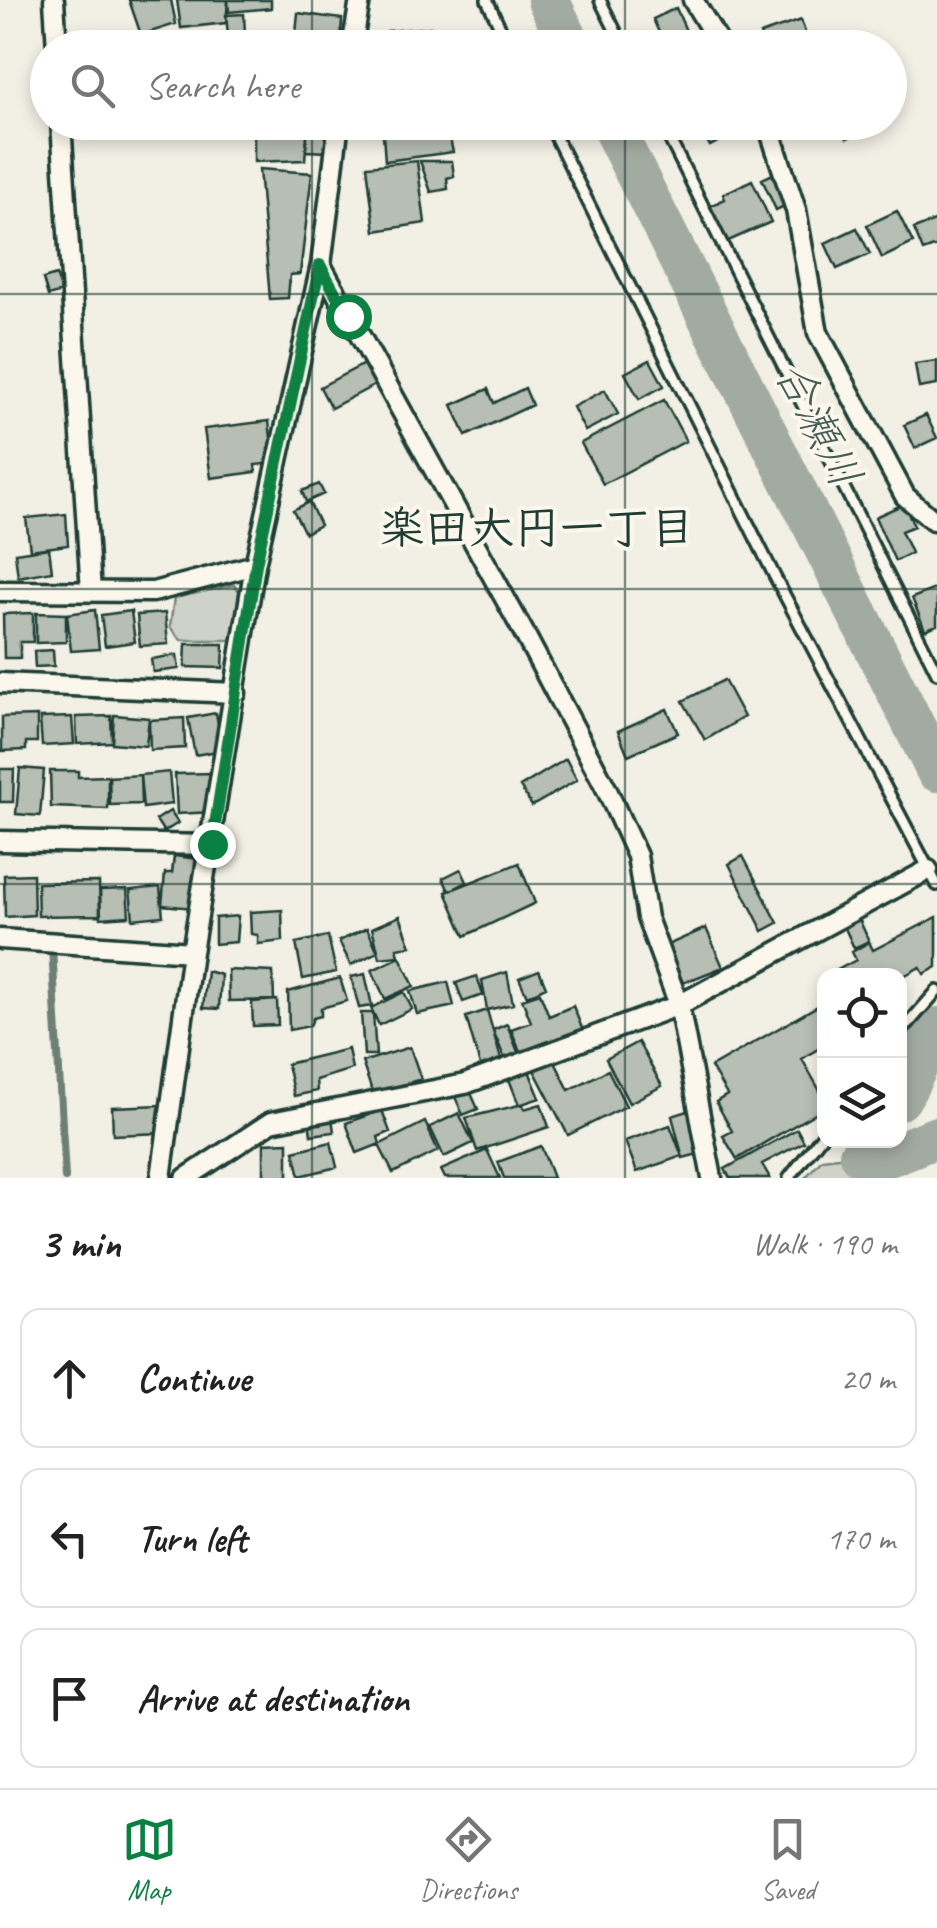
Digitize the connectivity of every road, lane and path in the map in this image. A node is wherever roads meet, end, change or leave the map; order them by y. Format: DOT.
graph roads {
  1 [pos="54,0"];
  2 [pos="360,0"];
  3 [pos="486,0"];
  4 [pos="600,0"];
  5 [pos="693,0"];
  6 [pos="56,30"];
  7 [pos="355,30"];
  8 [pos="501,30"];
  9 [pos="615,30"];
  10 [pos="711,30"];
  11 [pos="63,140"];
  12 [pos="337,140"];
  13 [pos="557,140"];
  14 [pos="670,140"];
  15 [pos="773,140"];
  16 [pos="320,265"];
  17 [pos="937,520"];
  18 [pos="256,564"];
  19 [pos="0,591"];
  20 [pos="91,592"];
  21 [pos="937,673"];
  22 [pos="0,683"];
  23 [pos="236,693"];
  24 [pos="0,840"];
  25 [pos="212,844"];
  26 [pos="932,878"];
  27 [pos="0,939"];
  28 [pos="192,952"];
  29 [pos="937,991"];
  30 [pos="680,1005"];
  31 [pos="907,1024"];
  32 [pos="817,1142"];
  33 [pos="160,1178"];
  34 [pos="186,1178"];
  35 [pos="712,1178"];
  36 [pos="789,1178"];
  1 -- 6 [label="street"];
  2 -- 7 [label="street"];
  3 -- 8 [label="lane"];
  4 -- 9 [label="lane"];
  5 -- 10 [label="street"];
  11 -- 20 [label="street"];
  12 -- 16 [label="street"];
  13 -- 26 [label="lane"];
  14 -- 21 [label="lane"];
  15 -- 17 [label="street"];
  16 -- 18 [label="street"];
  16 -- 30 [label="street"];
  18 -- 20 [label="street"];
  18 -- 23 [label="street"];
  19 -- 20 [label="street"];
  22 -- 23 [label="street"];
  23 -- 25 [label="street"];
  24 -- 25 [label="street"];
  25 -- 28 [label="street"];
  26 -- 30 [label="street"];
  27 -- 28 [label="street"];
  28 -- 33 [label="street"];
  29 -- 31 [label="lane"];
  30 -- 34 [label="street"];
  30 -- 35 [label="street"];
  32 -- 36 [label="lane"];
}
